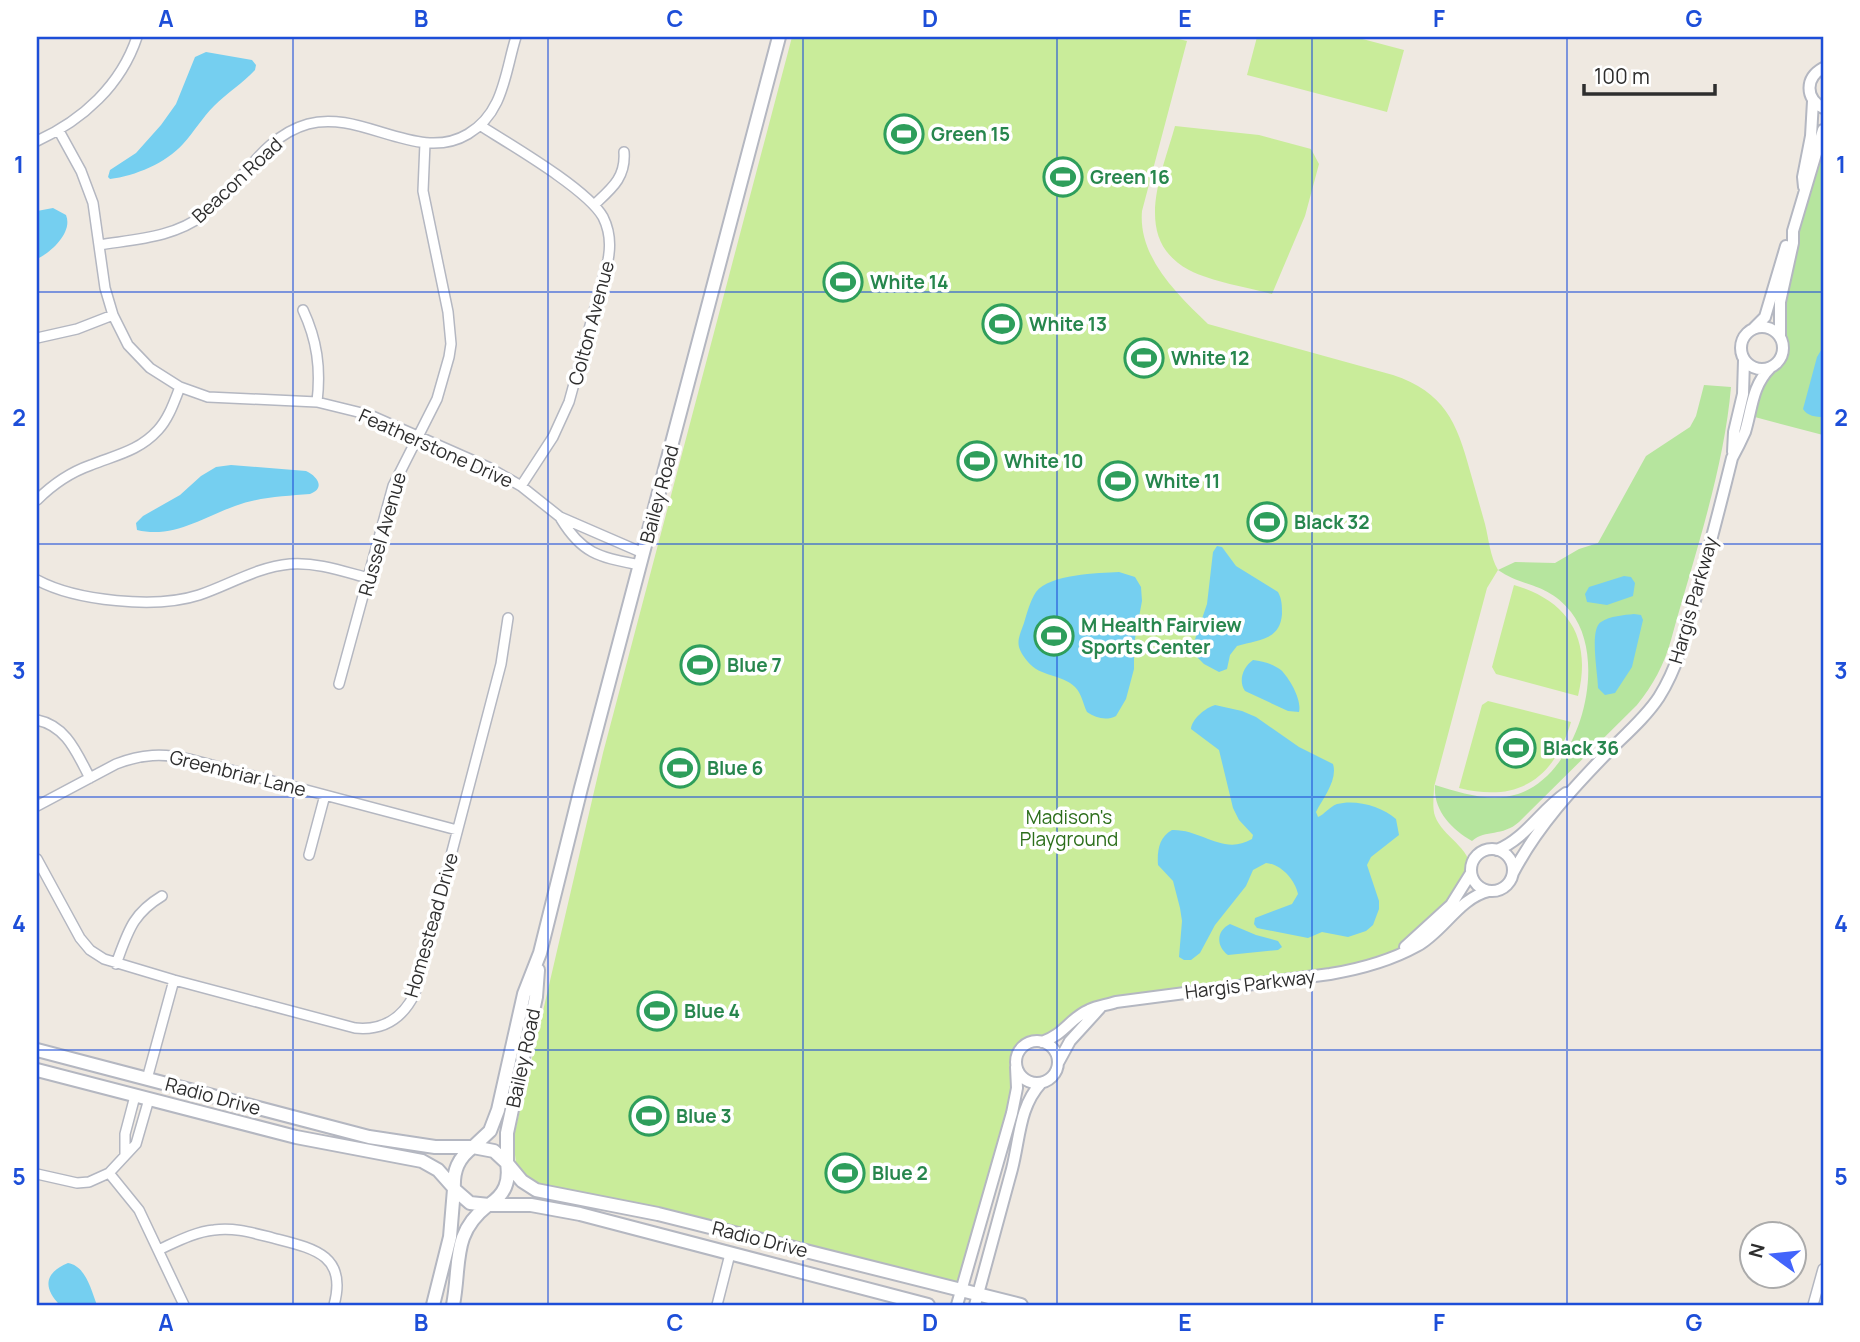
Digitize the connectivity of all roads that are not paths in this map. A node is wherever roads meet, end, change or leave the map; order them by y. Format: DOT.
graph roads {
  1 [pos="137,37"];
  2 [pos="516,37"];
  3 [pos="779,37"];
  4 [pos="1823,68"];
  5 [pos="1813,100"];
  6 [pos="1823,108"];
  7 [pos="481,126"];
  8 [pos="1823,130"];
  9 [pos="59,131"];
  10 [pos="37,141"];
  11 [pos="425,143"];
  12 [pos="624,152"];
  13 [pos="1804,190"];
  14 [pos="594,205"];
  15 [pos="1793,232"];
  16 [pos="99,245"];
  17 [pos="303,310"];
  18 [pos="113,315"];
  19 [pos="1754,328"];
  20 [pos="1780,336"];
  21 [pos="37,338"];
  22 [pos="1744,360"];
  23 [pos="1770,368"];
  24 [pos="180,387"];
  25 [pos="317,402"];
  26 [pos="417,436"];
  27 [pos="1732,458"];
  28 [pos="521,486"];
  29 [pos="37,500"];
  30 [pos="560,517"];
  31 [pos="642,559"];
  32 [pos="368,578"];
  33 [pos="37,580"];
  34 [pos="508,618"];
  35 [pos="339,684"];
  36 [pos="37,720"];
  37 [pos="90,778"];
  38 [pos="1571,790"];
  39 [pos="326,795"];
  40 [pos="37,806"];
  41 [pos="457,830"];
  42 [pos="1497,850"];
  43 [pos="309,855"];
  44 [pos="37,859"];
  45 [pos="1471,873"];
  46 [pos="1513,873"];
  47 [pos="1489,891"];
  48 [pos="162,896"];
  49 [pos="540,953"];
  50 [pos="1398,954"];
  51 [pos="116,964"];
  52 [pos="174,980"];
  53 [pos="1100,1008"];
  54 [pos="1042,1041"];
  55 [pos="37,1050"];
  56 [pos="1058,1064"];
  57 [pos="1016,1067"];
  58 [pos="37,1070"];
  59 [pos="148,1079"];
  60 [pos="1041,1083"];
  61 [pos="135,1096"];
  62 [pos="149,1099"];
  63 [pos="472,1147"];
  64 [pos="125,1154"];
  65 [pos="507,1163"];
  66 [pos="110,1173"];
  67 [pos="37,1174"];
  68 [pos="454,1189"];
  69 [pos="489,1205"];
  70 [pos="158,1250"];
  71 [pos="730,1254"];
  72 [pos="1823,1269"];
  73 [pos="962,1290"];
  74 [pos="977,1300"];
  75 [pos="184,1305"];
  76 [pos="334,1305"];
  77 [pos="433,1305"];
  78 [pos="453,1305"];
  79 [pos="717,1305"];
  80 [pos="928,1305"];
  81 [pos="957,1305"];
  82 [pos="1021,1305"];
  83 [pos="1814,1305"];
  1 -- 9 [label="street"];
  2 -- 7 [label="street"];
  3 -- 31 [label="main road, Bailey Road"];
  4 -- 5 [label="street"];
  5 -- 6 [label="street"];
  5 -- 13 [label="street"];
  7 -- 11 [label="street, Beacon Road"];
  7 -- 14 [label="street, Colton Avenue"];
  8 -- 13 [label="street"];
  9 -- 10 [label="street"];
  9 -- 16 [label="street, Featherstone Drive"];
  11 -- 16 [label="street, Beacon Road"];
  11 -- 26 [label="street, Russel Avenue"];
  12 -- 14 [label="street"];
  13 -- 15 [label="street"];
  14 -- 28 [label="street, Colton Avenue"];
  15 -- 19 [label="street"];
  15 -- 20 [label="street"];
  16 -- 18 [label="street, Featherstone Drive"];
  17 -- 25 [label="street"];
  18 -- 21 [label="street"];
  18 -- 24 [label="street, Featherstone Drive"];
  19 -- 20 [label="street"];
  19 -- 22 [label="street"];
  20 -- 23 [label="street"];
  22 -- 23 [label="street"];
  22 -- 27 [label="street, Hargis Parkway"];
  23 -- 27 [label="street, Hargis Parkway"];
  24 -- 25 [label="street, Featherstone Drive"];
  24 -- 29 [label="street"];
  25 -- 26 [label="street, Featherstone Drive"];
  26 -- 28 [label="street, Featherstone Drive"];
  26 -- 32 [label="street, Russel Avenue"];
  27 -- 38 [label="street, Hargis Parkway"];
  28 -- 30 [label="street, Featherstone Drive"];
  30 -- 31 [label="street, Featherstone Drive"];
  30 -- 31 [label="street, Featherstone Drive"];
  31 -- 49 [label="main road, Bailey Road"];
  32 -- 33 [label="street"];
  32 -- 35 [label="street, Russel Avenue"];
  34 -- 41 [label="street, Homestead Drive"];
  36 -- 37 [label="street"];
  37 -- 39 [label="street, Greenbriar Lane"];
  37 -- 40 [label="street, Greenbriar Lane"];
  38 -- 42 [label="street, Hargis Parkway"];
  38 -- 46 [label="street, Hargis Parkway"];
  39 -- 41 [label="street, Greenbriar Lane"];
  39 -- 43 [label="street, Greenbriar Lane"];
  41 -- 52 [label="street, Homestead Drive"];
  42 -- 45 [label="street"];
  42 -- 46 [label="street"];
  44 -- 51 [label="street, Homestead Drive"];
  45 -- 47 [label="street"];
  45 -- 50 [label="street, Hargis Parkway"];
  46 -- 47 [label="street"];
  47 -- 50 [label="street, Hargis Parkway"];
  48 -- 51 [label="street"];
  49 -- 63 [label="main road, Bailey Road"];
  49 -- 65 [label="main road, Bailey Road"];
  50 -- 53 [label="street, Hargis Parkway"];
  51 -- 52 [label="street, Homestead Drive"];
  52 -- 59 [label="street"];
  53 -- 54 [label="street, Hargis Parkway"];
  53 -- 56 [label="street"];
  54 -- 56 [label="street"];
  54 -- 57 [label="street"];
  55 -- 59 [label="main road, Radio Drive"];
  56 -- 60 [label="street"];
  57 -- 60 [label="street"];
  57 -- 73 [label="street"];
  58 -- 61 [label="main road, Radio Drive"];
  59 -- 63 [label="main road, Radio Drive"];
  60 -- 74 [label="street"];
  61 -- 62 [label="main road, Radio Drive"];
  61 -- 64 [label="street"];
  62 -- 64 [label="street"];
  62 -- 68 [label="main road, Radio Drive"];
  63 -- 65 [label="main road"];
  63 -- 68 [label="main road"];
  64 -- 66 [label="street"];
  65 -- 69 [label="main road"];
  65 -- 73 [label="main road, Radio Drive"];
  66 -- 67 [label="street"];
  66 -- 70 [label="street"];
  68 -- 69 [label="main road"];
  68 -- 77 [label="main road"];
  69 -- 71 [label="main road, Radio Drive"];
  69 -- 78 [label="main road"];
  70 -- 75 [label="street"];
  70 -- 76 [label="street"];
  71 -- 79 [label="street"];
  71 -- 80 [label="main road, Radio Drive"];
  72 -- 83 [label="street"];
  73 -- 74 [label="main road, Radio Drive"];
  73 -- 81 [label="street"];
  74 -- 82 [label="main road, Radio Drive"];
}
